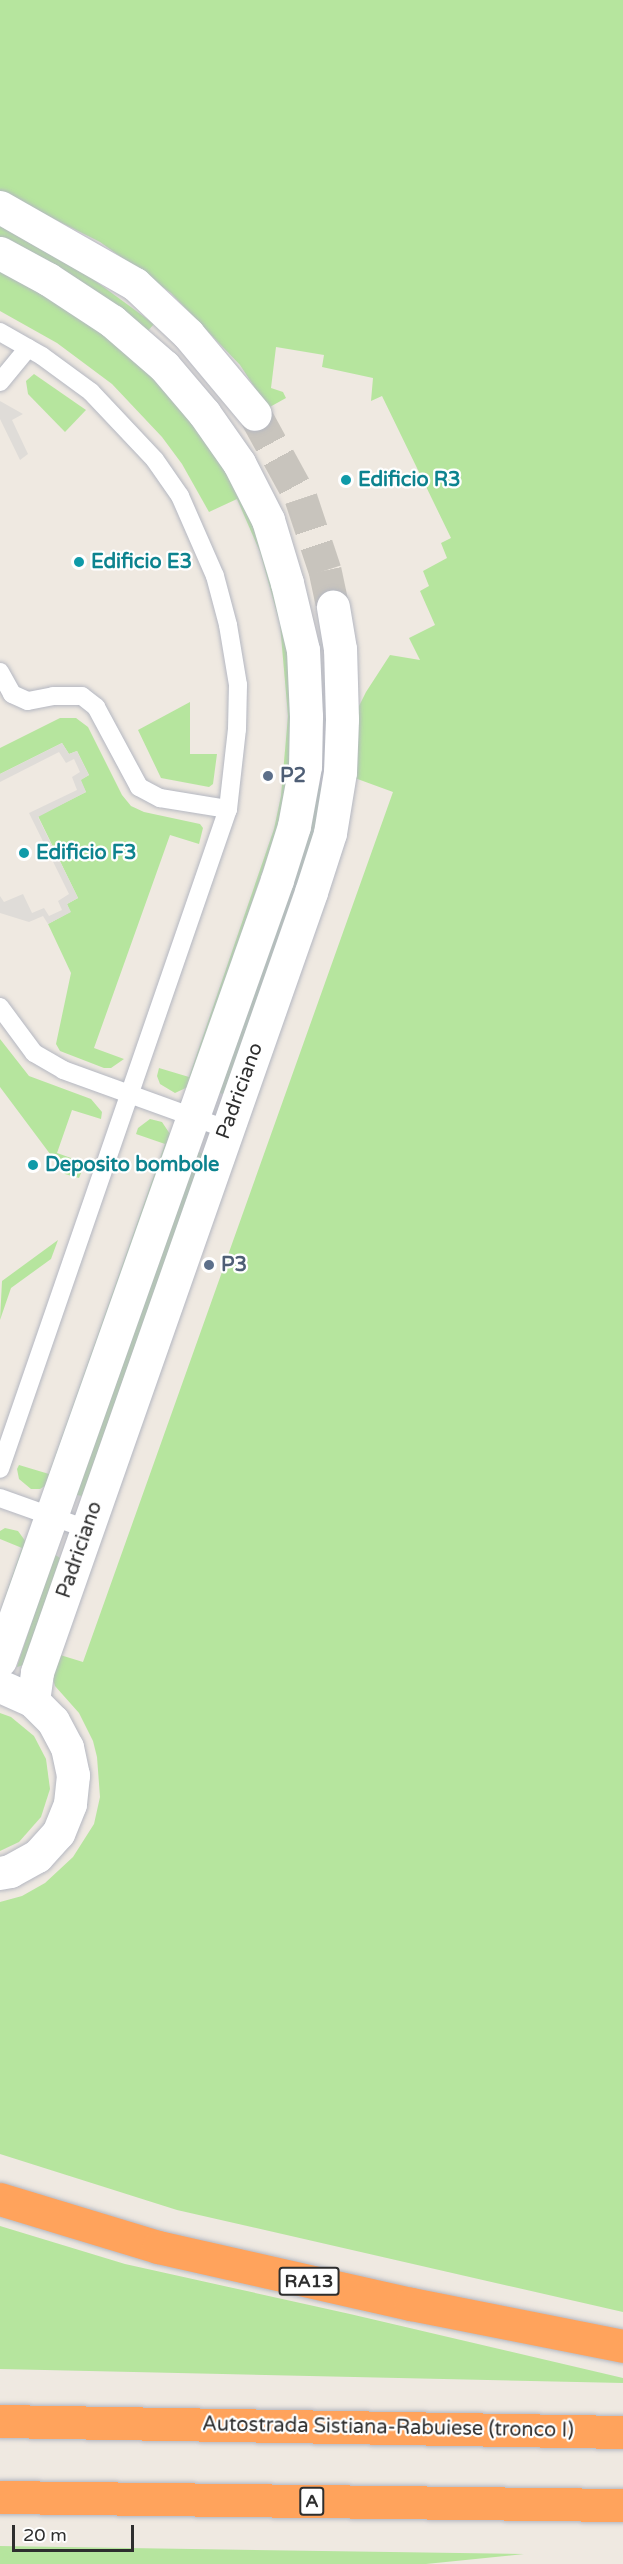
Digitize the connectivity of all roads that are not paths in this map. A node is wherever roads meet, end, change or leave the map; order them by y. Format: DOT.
graph roads {
  1 [pos="0,207"];
  2 [pos="0,253"];
  3 [pos="0,332"];
  4 [pos="28,348"];
  5 [pos="0,382"];
  6 [pos="255,414"];
  7 [pos="333,607"];
  8 [pos="0,672"];
  9 [pos="228,809"];
  10 [pos="0,1007"];
  11 [pos="130,1094"];
  12 [pos="191,1118"];
  13 [pos="226,1129"];
  14 [pos="0,1470"];
  15 [pos="0,1498"];
  16 [pos="50,1518"];
  17 [pos="87,1529"];
  18 [pos="0,1660"];
  19 [pos="0,1686"];
  20 [pos="33,1701"];
  21 [pos="0,1873"];
  22 [pos="5,2200"];
  23 [pos="623,2346"];
  24 [pos="0,2421"];
  25 [pos="623,2432"];
  26 [pos="0,2497"];
  27 [pos="623,2505"];
  1 -- 6 [label="street"];
  2 -- 12 [label="street"];
  3 -- 4 [label="lane"];
  4 -- 5 [label="lane"];
  4 -- 9 [label="lane"];
  7 -- 13 [label="street, Padriciano"];
  8 -- 9 [label="lane"];
  9 -- 11 [label="lane"];
  10 -- 11 [label="lane"];
  11 -- 12 [label="lane"];
  11 -- 14 [label="lane"];
  12 -- 13 [label="lane"];
  12 -- 16 [label="street"];
  13 -- 17 [label="street, Padriciano"];
  15 -- 16 [label="lane"];
  16 -- 17 [label="lane"];
  16 -- 18 [label="street"];
  17 -- 20 [label="street, Padriciano"];
  19 -- 20 [label="street"];
  20 -- 21 [label="street"];
  22 -- 23 [label="highway, RA13"];
  24 -- 25 [label="highway, Autostrada Sistiana-Rabuiese (tronco I)"];
  26 -- 27 [label="highway, A"];
}
